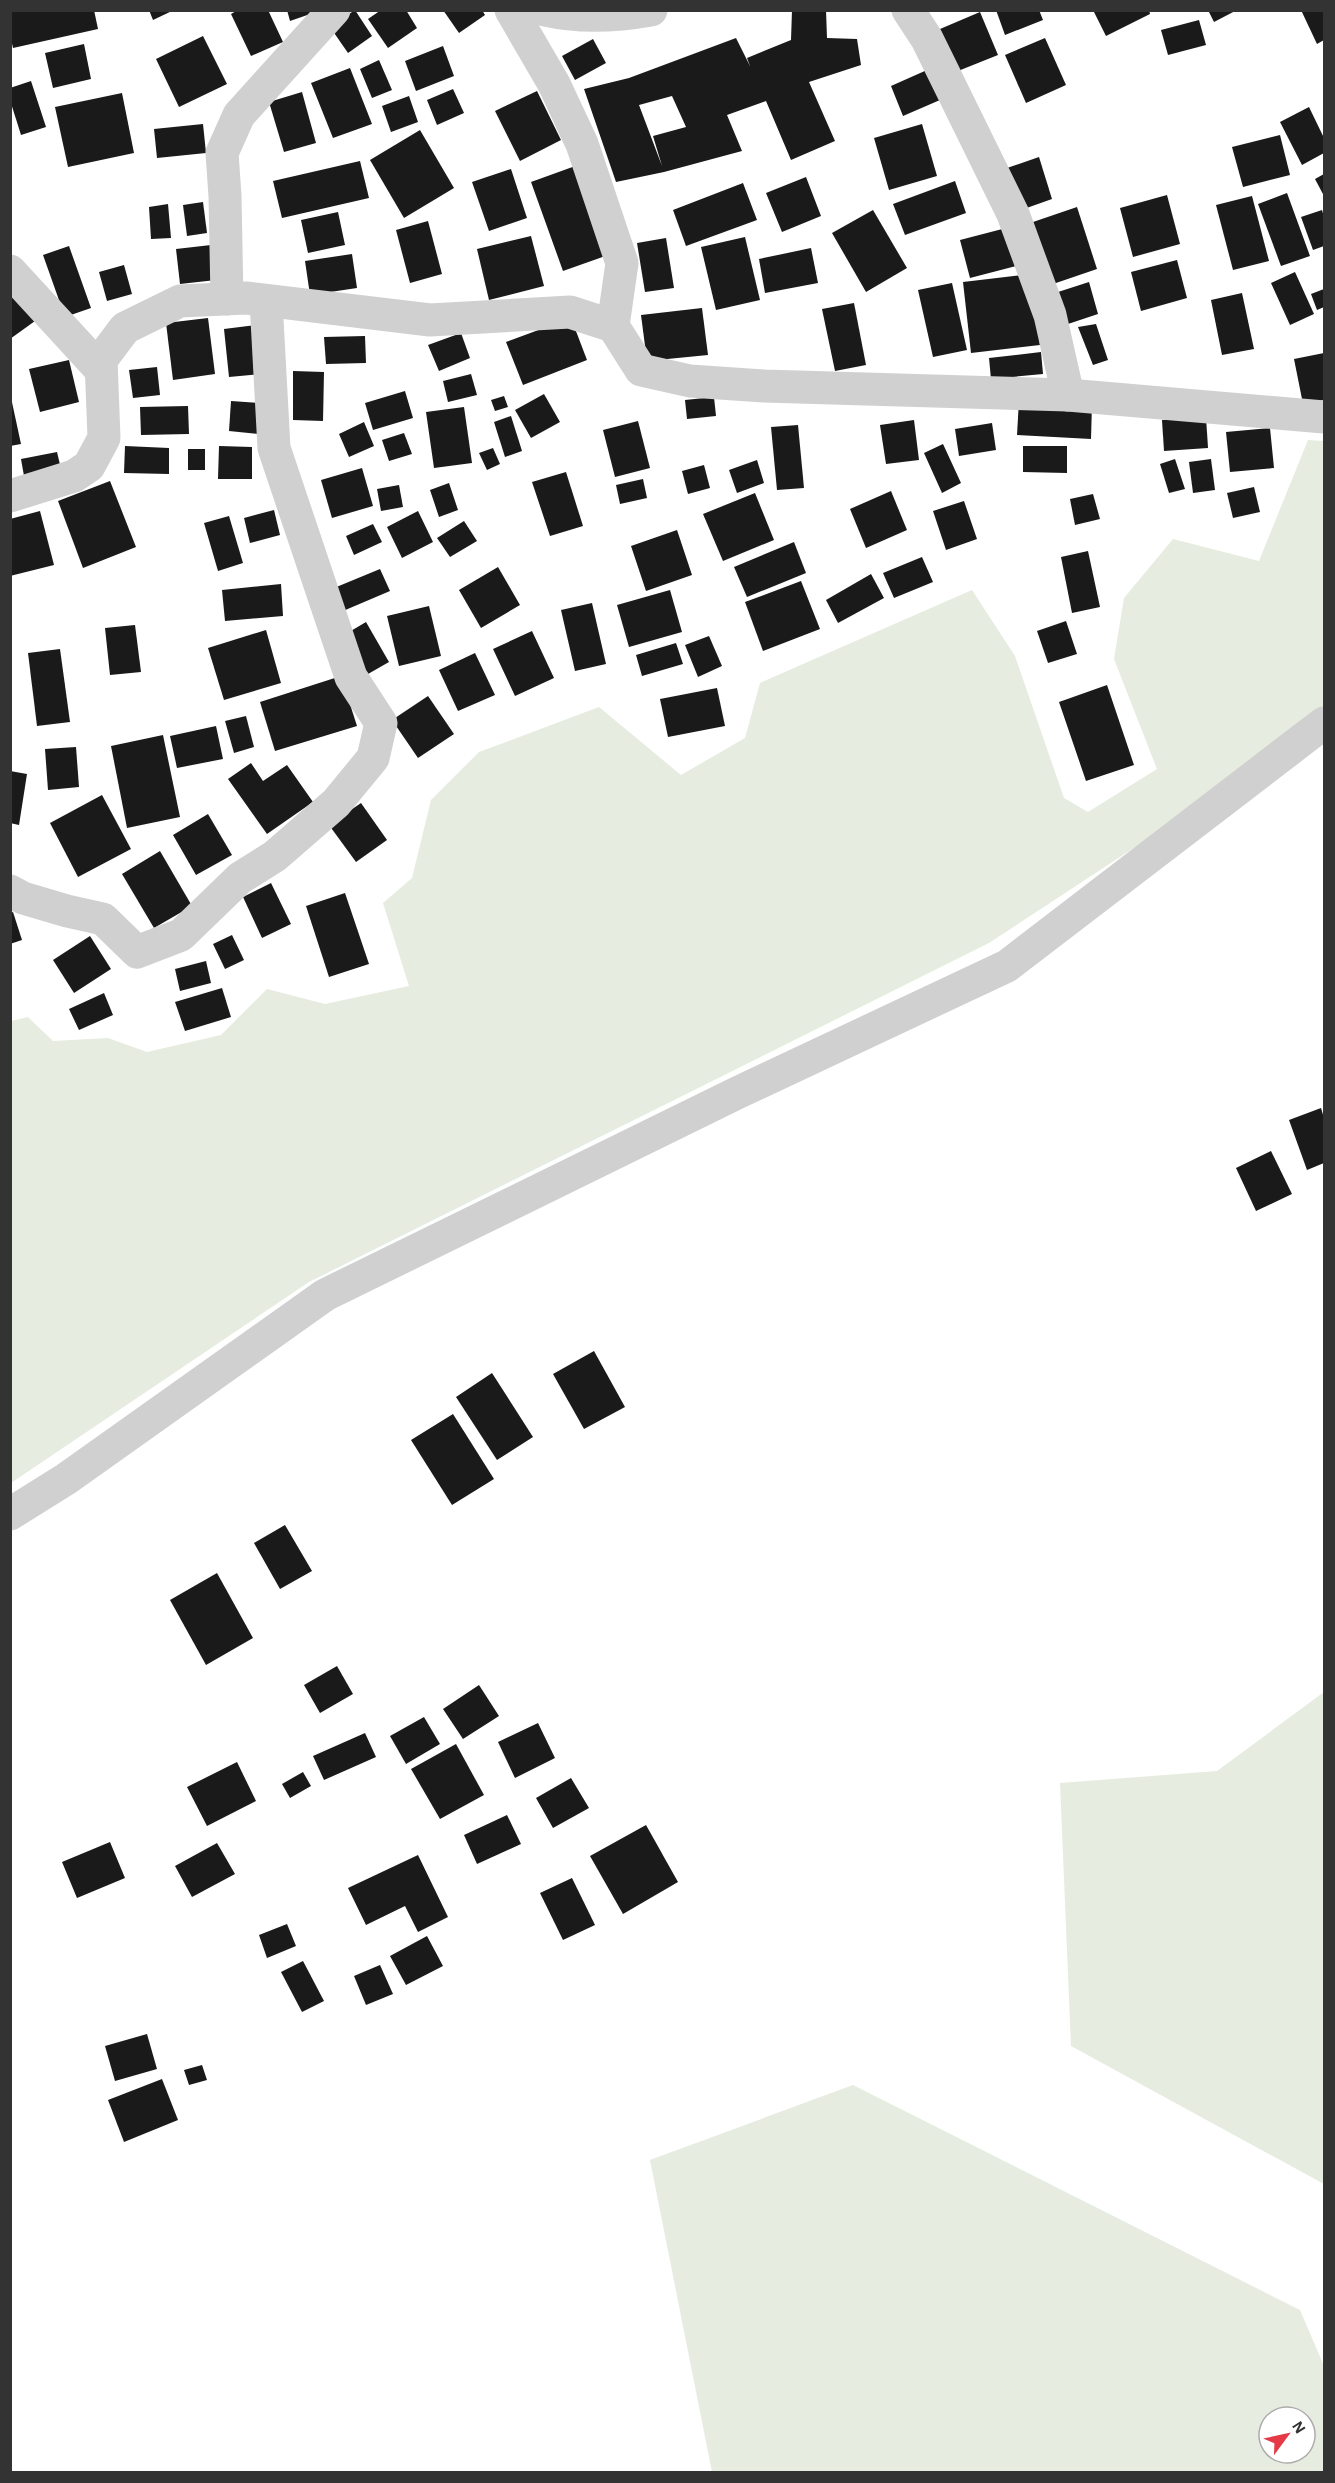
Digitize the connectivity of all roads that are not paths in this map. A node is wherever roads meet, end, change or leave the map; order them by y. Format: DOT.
graph roads {
  1 [pos="334,10"];
  2 [pos="511,10"];
  3 [pos="545,10"];
  4 [pos="651,10"];
  5 [pos="908,10"];
  6 [pos="10,271"];
  7 [pos="227,299"];
  8 [pos="266,301"];
  9 [pos="613,326"];
  10 [pos="101,370"];
  11 [pos="1068,395"];
  12 [pos="1324,417"];
  13 [pos="10,496"];
  14 [pos="1324,723"];
  15 [pos="10,891"];
  16 [pos="10,1514"];
  1 -- 7 [label="street"];
  2 -- 9 [label="street"];
  3 -- 4 [label="street"];
  5 -- 11 [label="street"];
  6 -- 10 [label="street"];
  7 -- 8 [label="street"];
  7 -- 10 [label="street"];
  8 -- 9 [label="street"];
  8 -- 15 [label="street"];
  9 -- 11 [label="street"];
  10 -- 13 [label="street"];
  11 -- 12 [label="street"];
  14 -- 16 [label="street"];
}
